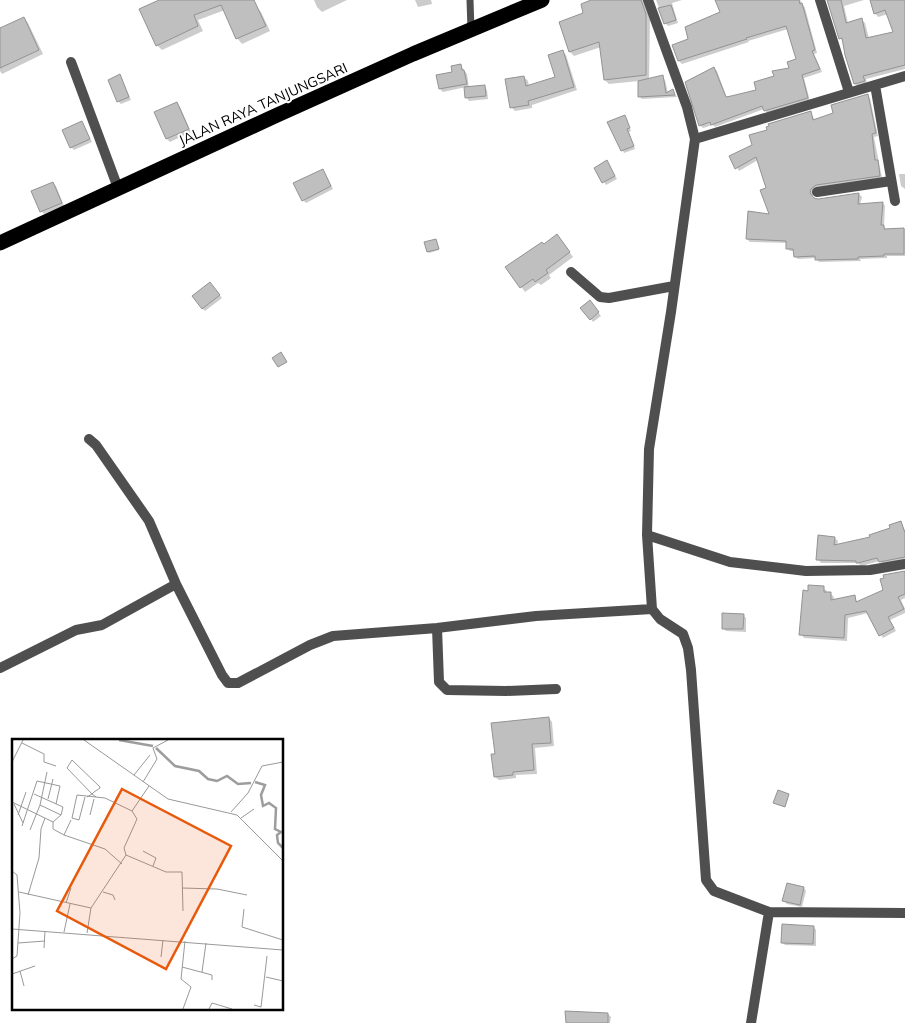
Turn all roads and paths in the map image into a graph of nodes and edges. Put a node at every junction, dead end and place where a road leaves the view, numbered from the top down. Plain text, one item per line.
1 (470, 0) edge
2 (542, 0) edge
3 (648, 0) edge
4 (820, 0) edge
5 (471, 31) junction
6 (71, 62) dead end
7 (905, 76) edge
8 (875, 85) junction
9 (849, 92) junction
10 (694, 139) junction
11 (891, 181) junction
12 (118, 188) junction
13 (817, 192) dead end
14 (895, 201) dead end
15 (0, 243) edge
16 (571, 272) dead end
17 (674, 286) junction
18 (89, 439) dead end
19 (647, 535) junction
20 (905, 564) edge
21 (176, 584) junction
22 (652, 609) junction
23 (437, 628) junction
24 (0, 668) edge
25 (556, 689) dead end
26 (769, 912) junction
27 (905, 913) edge
28 (751, 1023) edge

1 - 5 lane
2 - 5 highway, JALAN RAYA TANJUNGSARI
3 - 10 street
4 - 9 street
5 - 12 highway, JALAN RAYA TANJUNGSARI
6 - 12 street
7 - 8 street
8 - 9 street
8 - 11 street
9 - 10 street
10 - 17 street
11 - 13 street
11 - 14 street
12 - 15 highway, JALAN RAYA TANJUNGSARI
16 - 17 street
17 - 19 street
18 - 21 street
19 - 20 street
19 - 22 street
21 - 23 street
21 - 24 street
22 - 23 street
22 - 26 street
23 - 25 street
26 - 27 street
26 - 28 street

